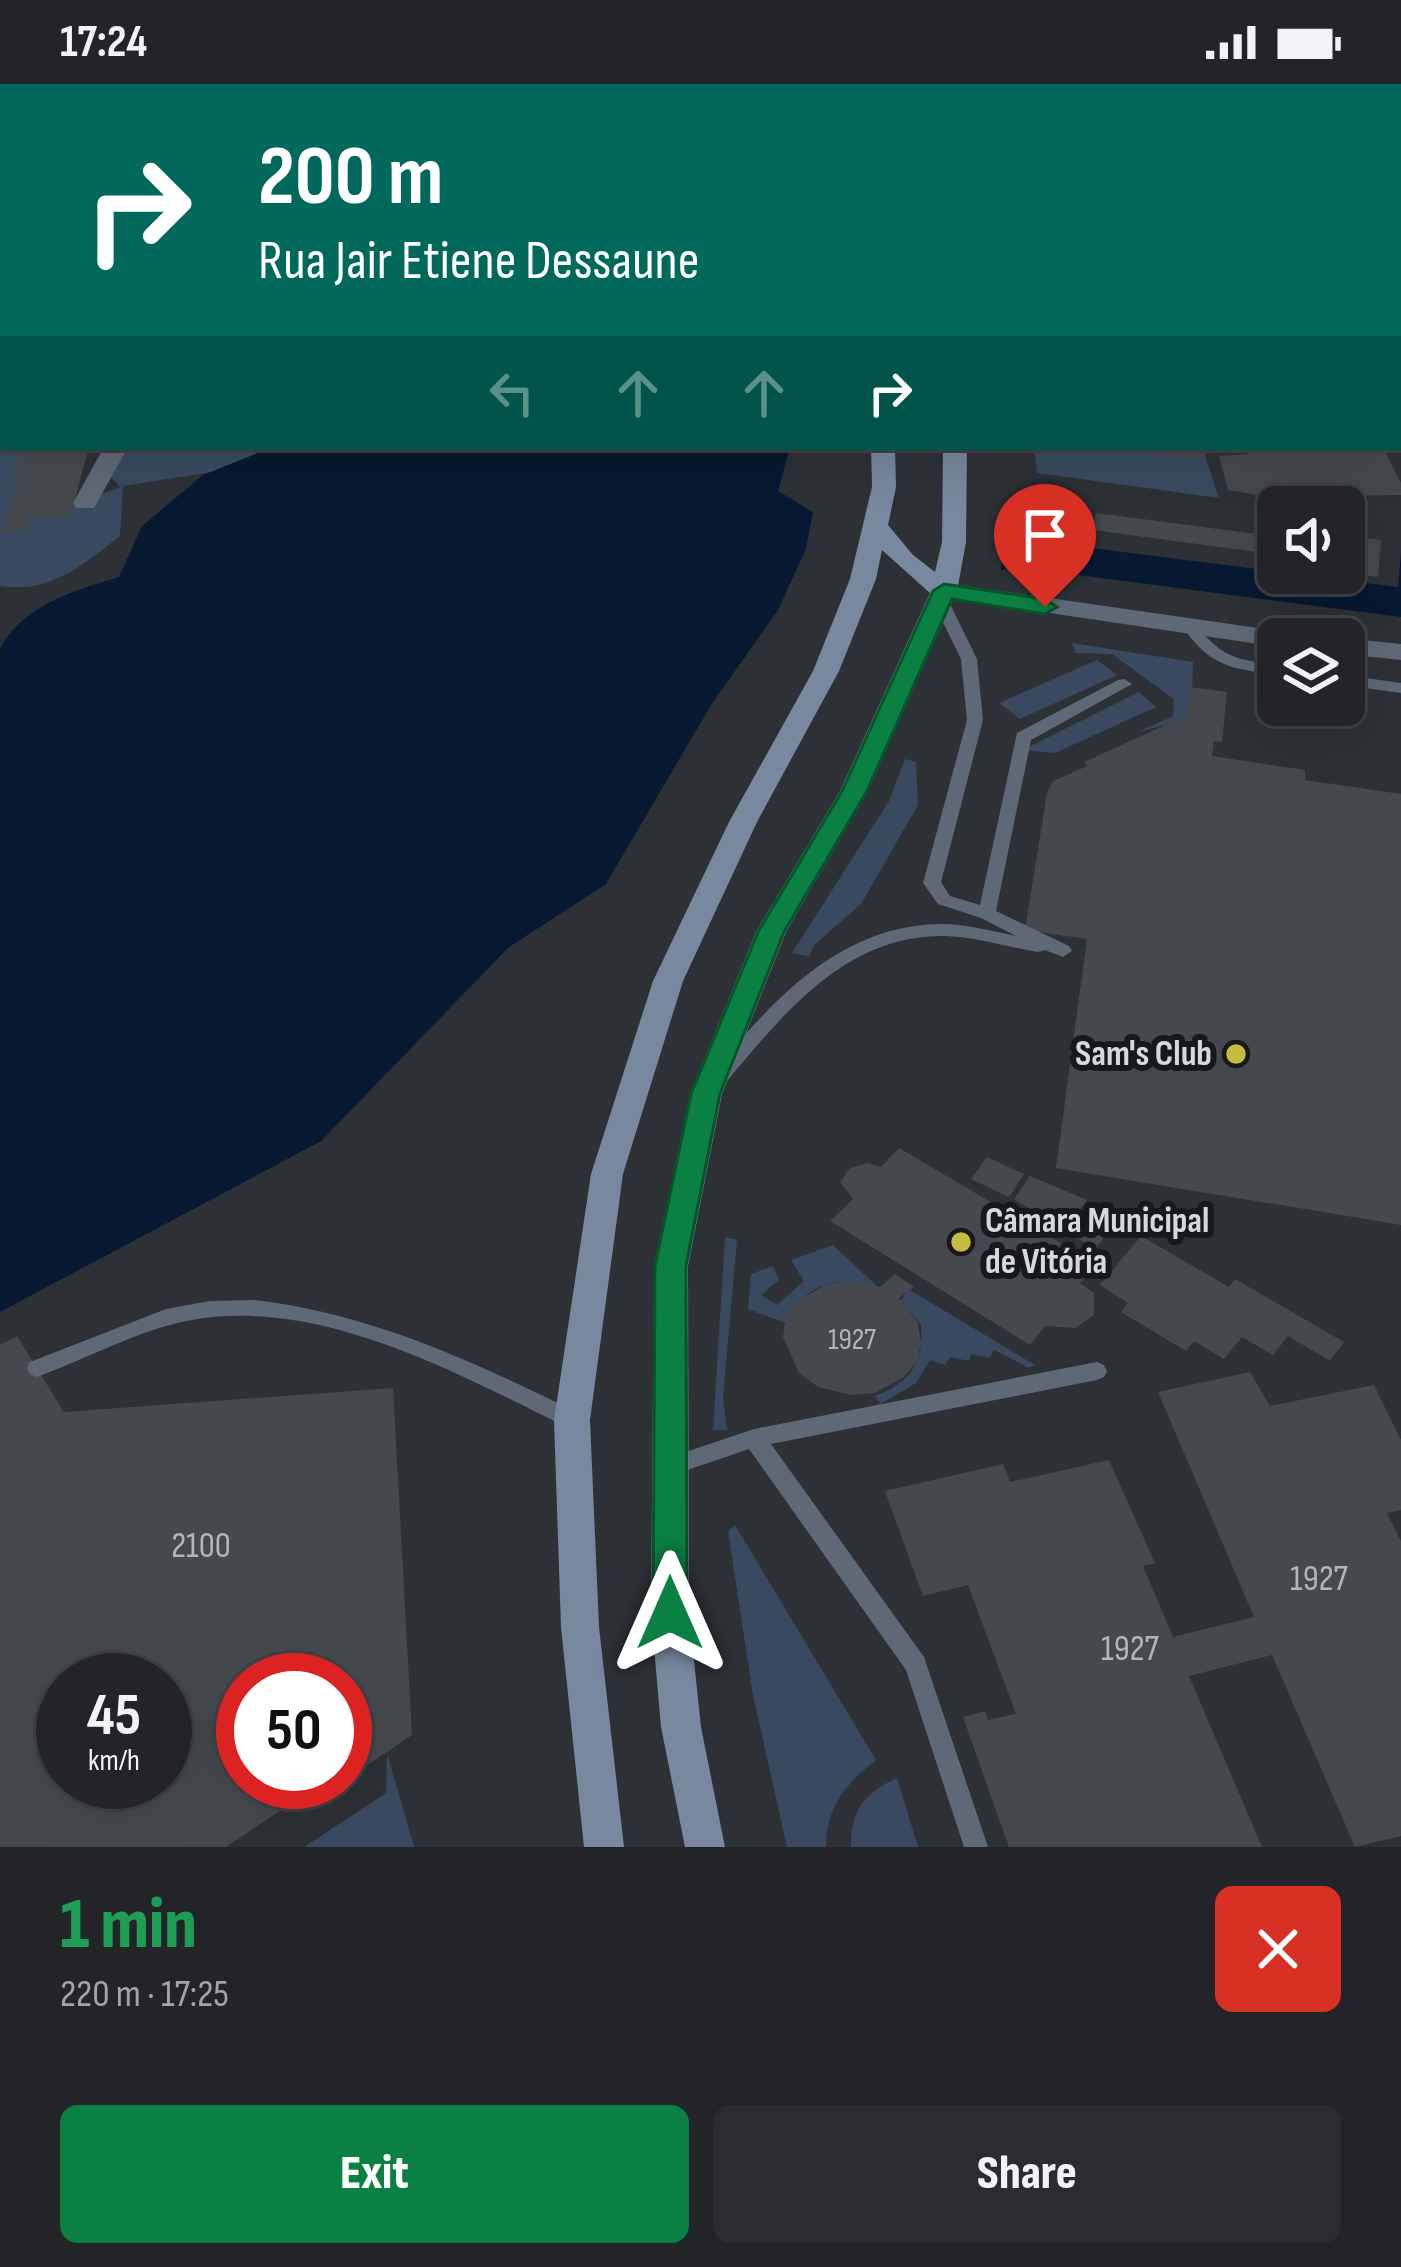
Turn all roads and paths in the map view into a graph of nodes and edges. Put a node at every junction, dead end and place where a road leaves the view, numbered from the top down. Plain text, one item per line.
1 (114, 450) edge
2 (884, 450) edge
3 (955, 450) edge
4 (85, 503) dead end
5 (875, 525) junction
6 (942, 596) junction
7 (1192, 630) junction
8 (1257, 637) edge
9 (1365, 648) edge
10 (1401, 652) edge
11 (1257, 667) edge
12 (1365, 683) edge
13 (1124, 684) dead end
14 (1401, 688) edge
15 (987, 914) junction
16 (706, 1094) junction
17 (37, 1368) dead end
18 (1097, 1371) dead end
19 (572, 1420) junction
20 (754, 1438) junction
21 (670, 1467) junction
22 (604, 1847) edge
23 (705, 1847) edge
24 (976, 1847) edge

1 - 4 street
2 - 5 main road
3 - 6 main road
5 - 6 main road
5 - 19 main road
6 - 7 street
6 - 15 lane
6 - 16 main road
7 - 8 street
7 - 11 lane
9 - 10 street
12 - 14 lane
13 - 15 lane
15 - 16 lane
16 - 21 main road
17 - 19 lane
18 - 20 lane
19 - 22 main road
20 - 21 lane
20 - 24 lane
21 - 23 main road

